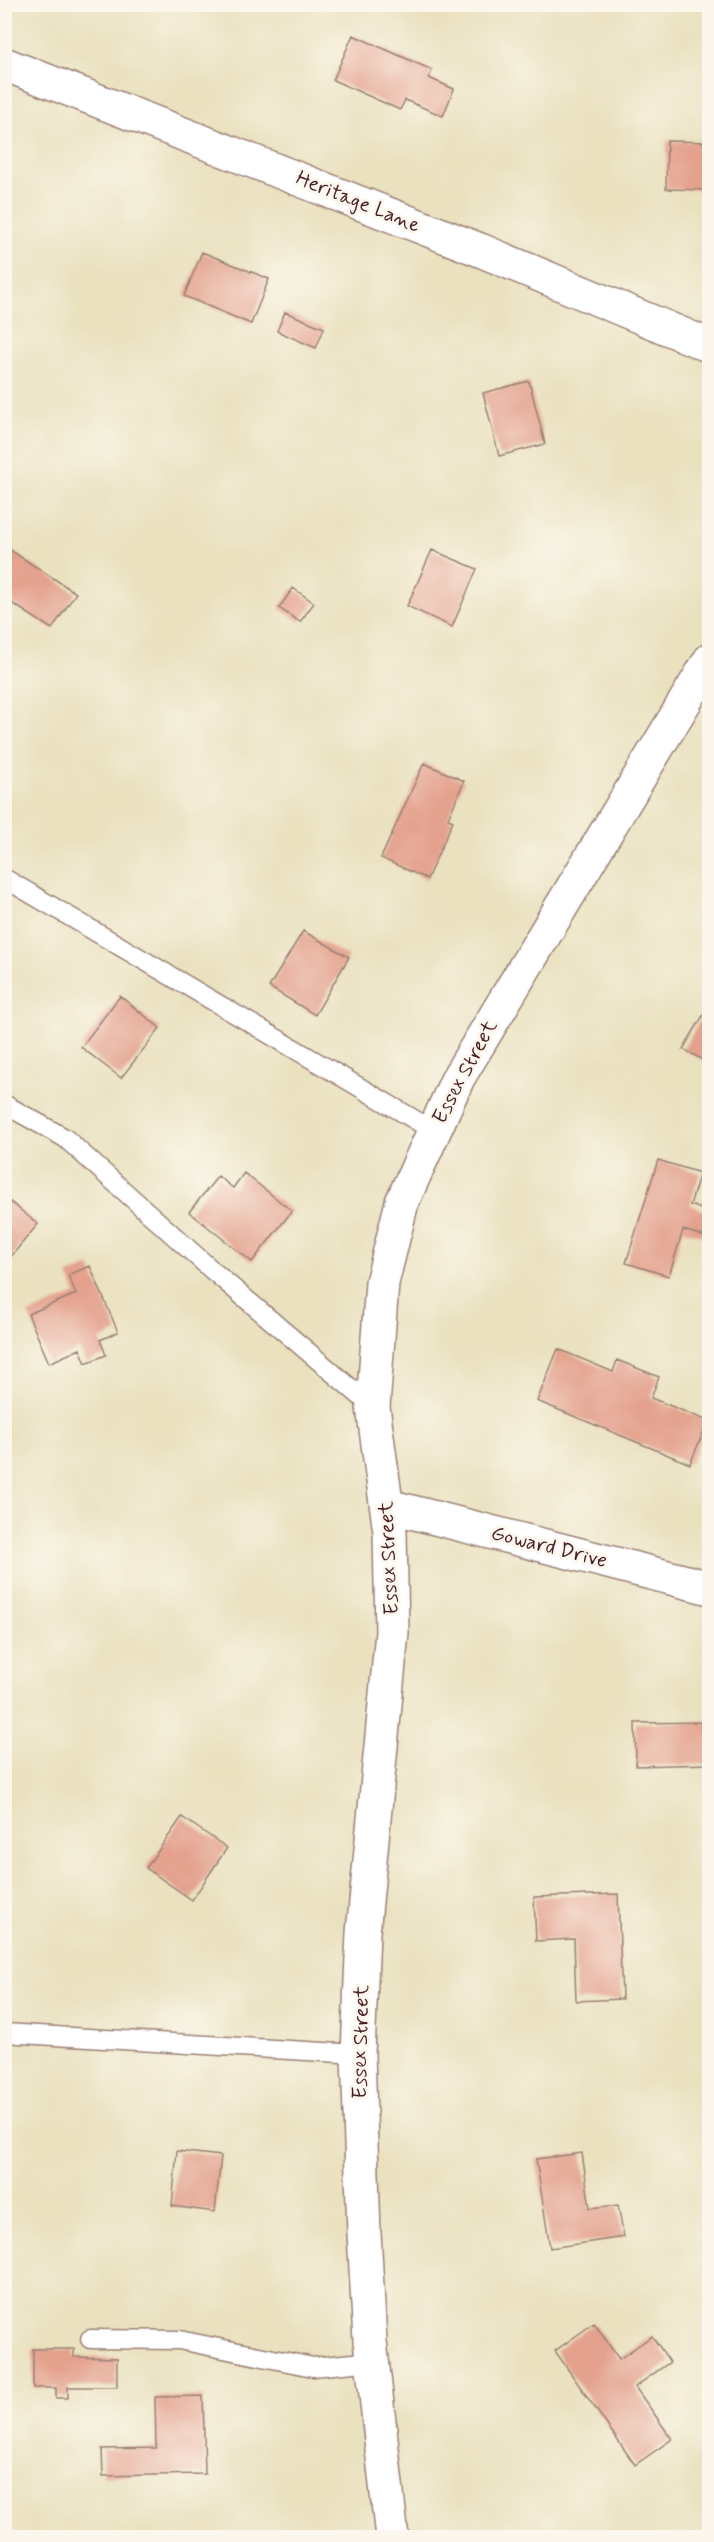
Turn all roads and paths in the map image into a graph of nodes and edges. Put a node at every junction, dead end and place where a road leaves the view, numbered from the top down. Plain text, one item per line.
1 (4, 64) edge
2 (710, 346) edge
3 (710, 660) edge
4 (4, 878) edge
5 (4, 1104) edge
6 (434, 1131) junction
7 (373, 1407) junction
8 (388, 1506) junction
9 (710, 1588) edge
10 (4, 2033) edge
11 (358, 2054) junction
12 (90, 2339) dead end
13 (373, 2361) junction
14 (392, 2538) edge

1 - 2 street, Heritage Lane
3 - 6 street, Essex Street
4 - 6 lane
5 - 7 lane
6 - 7 street, Essex Street
7 - 8 street, Essex Street
8 - 9 street, Goward Drive
8 - 11 street, Essex Street
10 - 11 lane
11 - 13 street, Essex Street
12 - 13 lane
13 - 14 street, Essex Street

